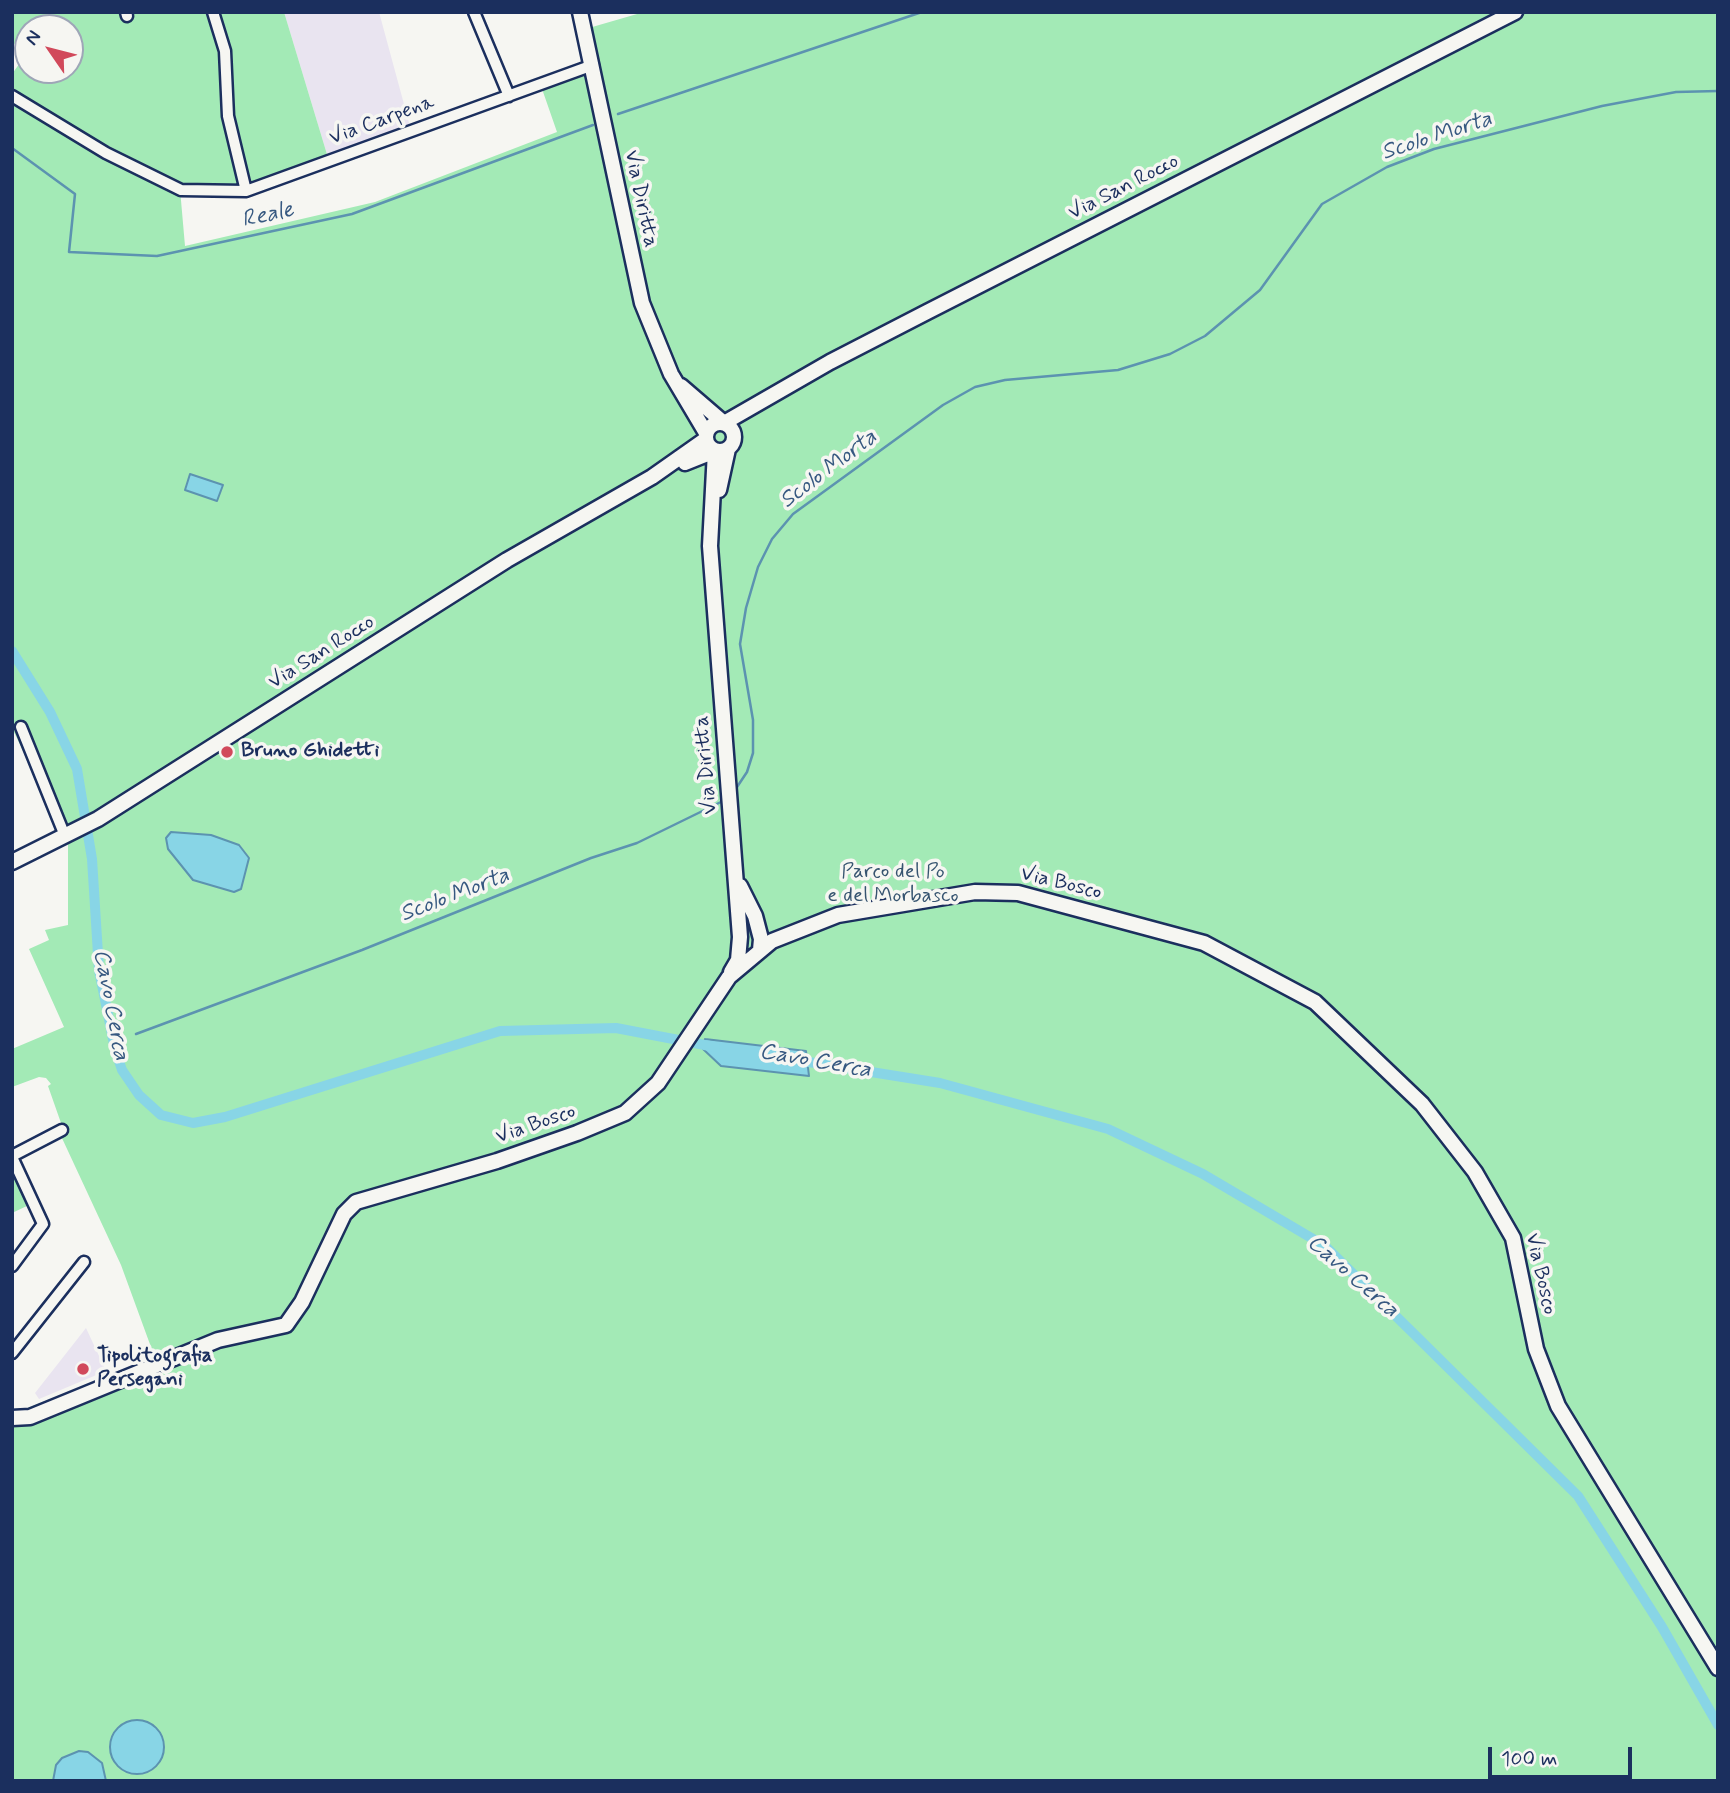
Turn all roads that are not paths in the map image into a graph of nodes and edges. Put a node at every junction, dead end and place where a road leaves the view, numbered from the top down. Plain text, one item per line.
1 (214, 12) edge
2 (474, 12) edge
3 (580, 12) edge
4 (1515, 12) edge
5 (593, 65) junction
6 (509, 96) junction
7 (12, 97) edge
8 (246, 191) junction
9 (681, 386) junction
10 (728, 427) junction
11 (714, 443) junction
12 (680, 465) junction
13 (652, 477) junction
14 (713, 482) junction
15 (710, 526) junction
16 (22, 727) dead end
17 (68, 834) junction
18 (12, 862) edge
19 (736, 876) junction
20 (755, 916) junction
21 (793, 931) junction
22 (740, 937) junction
23 (761, 950) junction
24 (729, 977) junction
25 (62, 1130) dead end
26 (12, 1156) edge
27 (84, 1262) dead end
28 (12, 1266) edge
29 (12, 1353) edge
30 (12, 1418) edge
31 (1718, 1668) edge

1 - 8 street
2 - 6 street
3 - 5 street, Via Diritta
4 - 10 street, Via San Rocco
5 - 6 street, Via Carpena
5 - 9 street, Via Diritta
6 - 8 street, Via Carpena
7 - 8 street, Via Carpena
9 - 10 street, Via Diritta
9 - 11 street, Via Diritta
10 - 11 street, Via San Rocco
10 - 11 street
11 - 12 street, Via San Rocco
11 - 13 street, Via San Rocco
11 - 14 street, Via Diritta
11 - 15 street, Via Diritta
12 - 13 street, Via San Rocco
12 - 14 street
13 - 17 street, Via San Rocco
14 - 15 street, Via Diritta
15 - 19 street, Via Diritta
16 - 17 street
17 - 18 street, Via San Rocco
19 - 20 street, Via Diritta
19 - 22 street, Via Diritta
20 - 21 street
20 - 23 street, Via Diritta
21 - 23 street, Via Bosco
21 - 31 street, Via Bosco
22 - 23 street
22 - 24 street, Via Diritta
23 - 24 street, Via Bosco
24 - 30 street, Via Bosco
25 - 26 street
26 - 28 street
27 - 29 street

